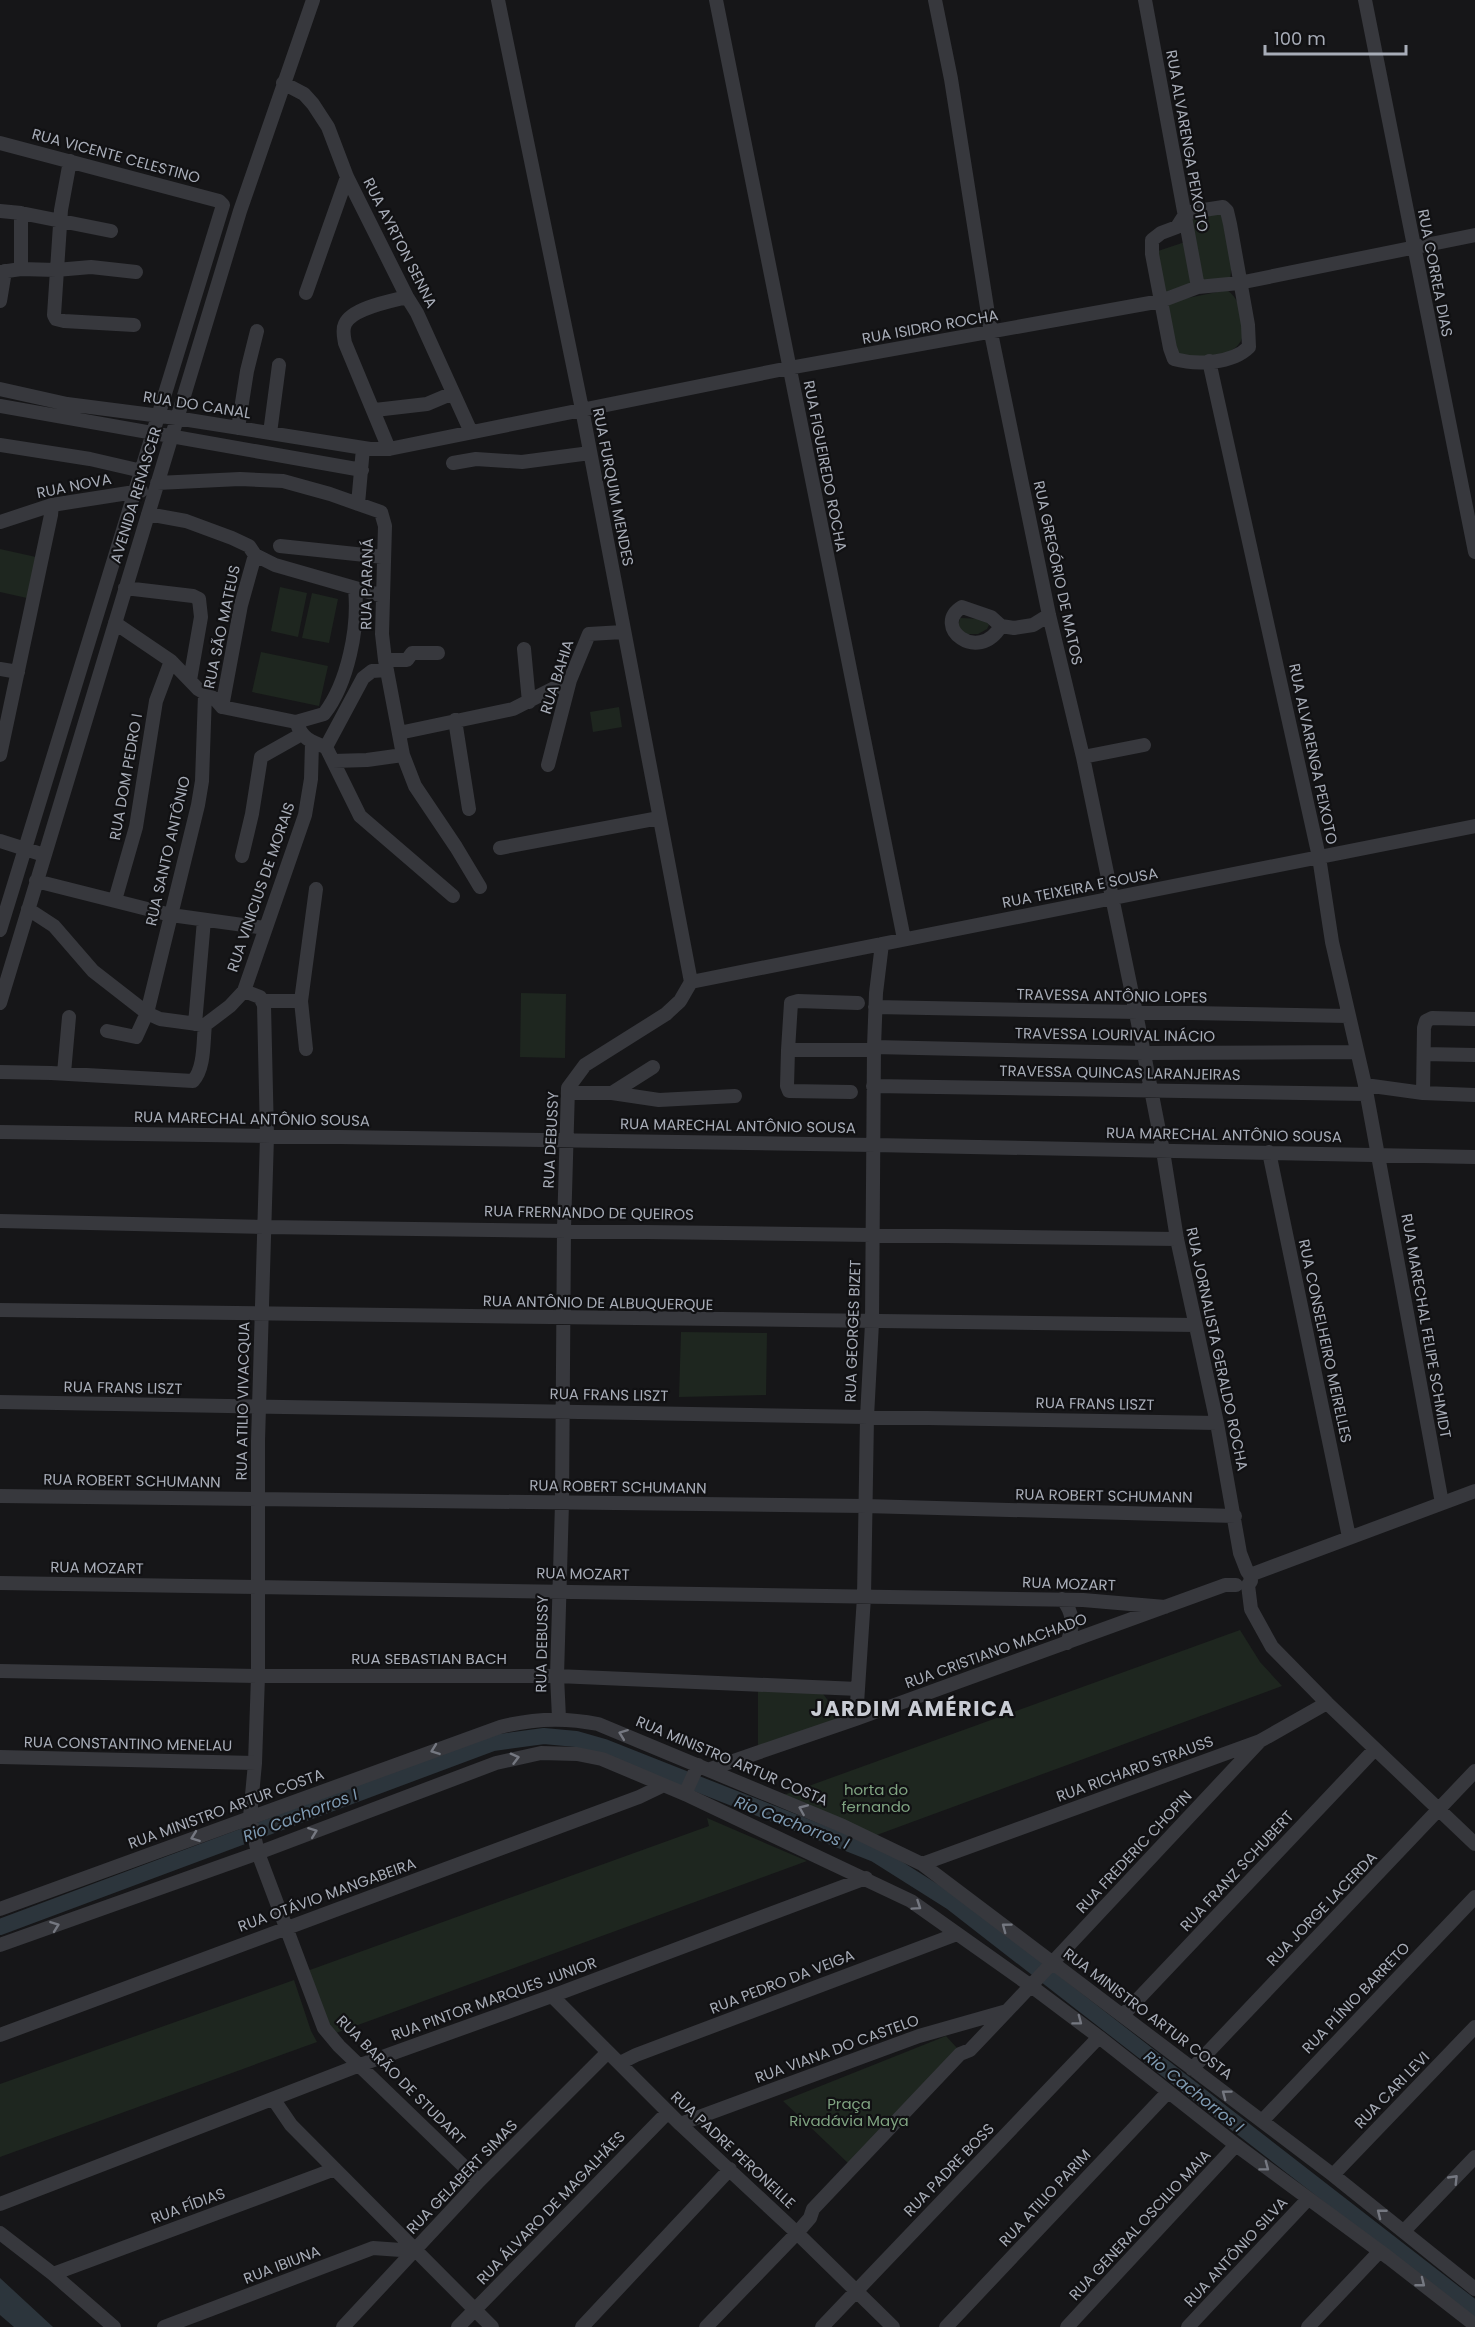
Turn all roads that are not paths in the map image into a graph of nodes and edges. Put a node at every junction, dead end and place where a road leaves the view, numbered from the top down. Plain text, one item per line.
1 (313, 0) edge
2 (498, 0) edge
3 (716, 0) edge
4 (935, 0) edge
5 (1145, 0) edge
6 (1365, 0) edge
7 (283, 83) junction
8 (0, 143) edge
9 (70, 161) junction
10 (347, 177) junction
11 (222, 202) junction
12 (241, 207) junction
13 (0, 211) edge
14 (21, 213) junction
15 (1184, 216) junction
16 (60, 222) junction
17 (111, 231) dead end
18 (1475, 235) edge
19 (1413, 246) junction
20 (21, 269) junction
21 (56, 270) junction
22 (3, 271) edge
23 (136, 272) dead end
24 (1239, 283) junction
25 (1198, 287) junction
26 (306, 293) dead end
27 (407, 297) junction
28 (0, 301) edge
29 (1161, 302) junction
30 (134, 326) dead end
31 (257, 331) dead end
32 (991, 333) junction
33 (1209, 362) junction
34 (279, 365) dead end
35 (789, 368) junction
36 (0, 389) edge
37 (453, 393) junction
38 (0, 406) edge
39 (582, 409) junction
40 (375, 410) junction
41 (158, 415) junction
42 (176, 418) junction
43 (238, 428) junction
44 (153, 432) junction
45 (471, 432) junction
46 (270, 433) junction
47 (171, 436) junction
48 (0, 445) edge
49 (363, 448) junction
50 (389, 449) junction
51 (590, 453) junction
52 (453, 463) dead end
53 (362, 470) junction
54 (142, 471) junction
55 (156, 486) junction
56 (136, 491) junction
57 (52, 505) junction
58 (363, 505) junction
59 (148, 514) junction
60 (0, 522) edge
61 (280, 546) dead end
62 (1475, 552) edge
63 (255, 555) junction
64 (384, 557) junction
65 (125, 588) junction
66 (355, 589) junction
67 (382, 596) junction
68 (1049, 615) junction
69 (115, 622) junction
70 (1001, 627) dead end
71 (623, 632) junction
72 (524, 649) dead end
73 (438, 653) dead end
74 (171, 661) junction
75 (386, 665) junction
76 (346, 668) junction
77 (0, 669) edge
78 (18, 672) junction
79 (367, 673) junction
80 (190, 680) junction
81 (570, 680) junction
82 (205, 694) junction
83 (529, 702) junction
84 (222, 707) junction
85 (455, 720) junction
86 (302, 733) junction
87 (399, 733) junction
88 (1143, 745) dead end
89 (326, 747) junction
90 (0, 755) edge
91 (403, 755) junction
92 (1083, 757) junction
93 (333, 761) junction
94 (548, 765) dead end
95 (469, 809) dead end
96 (659, 818) junction
97 (1475, 826) edge
98 (0, 840) edge
99 (500, 848) dead end
100 (25, 849) junction
101 (44, 855) junction
102 (242, 856) dead end
103 (1319, 858) junction
104 (36, 881) junction
105 (480, 887) dead end
106 (316, 889) dead end
107 (453, 896) dead end
108 (1111, 899) junction
109 (115, 900) junction
110 (28, 909) junction
111 (171, 915) junction
112 (204, 921) junction
113 (265, 928) junction
114 (0, 930) edge
115 (904, 939) junction
116 (882, 944) junction
117 (691, 982) junction
118 (244, 991) junction
119 (263, 1001) junction
120 (301, 1001) junction
121 (0, 1003) edge
122 (858, 1003) dead end
123 (875, 1007) junction
124 (147, 1013) junction
125 (1136, 1013) junction
126 (1348, 1016) junction
127 (69, 1017) dead end
128 (1475, 1019) edge
129 (200, 1024) junction
130 (107, 1031) dead end
131 (306, 1049) dead end
132 (874, 1049) junction
133 (788, 1050) junction
134 (1356, 1052) junction
135 (1144, 1053) junction
136 (1424, 1054) junction
137 (1475, 1055) edge
138 (653, 1067) dead end
139 (0, 1072) edge
140 (64, 1073) junction
141 (873, 1086) junction
142 (1151, 1089) junction
143 (1365, 1089) junction
144 (851, 1092) dead end
145 (568, 1093) junction
146 (612, 1093) junction
147 (1423, 1093) junction
148 (1475, 1095) edge
149 (735, 1096) dead end
150 (0, 1132) edge
151 (267, 1136) junction
152 (566, 1140) junction
153 (874, 1144) junction
154 (1163, 1151) junction
155 (1269, 1152) junction
156 (1378, 1154) junction
157 (1475, 1157) edge
158 (0, 1221) edge
159 (264, 1227) junction
160 (564, 1229) junction
161 (873, 1235) junction
162 (1177, 1239) junction
163 (0, 1310) edge
164 (261, 1314) junction
165 (564, 1319) junction
166 (872, 1323) junction
167 (1195, 1325) junction
168 (0, 1402) edge
169 (260, 1407) junction
170 (563, 1411) junction
171 (867, 1417) junction
172 (1217, 1423) junction
173 (1475, 1491) edge
174 (0, 1496) edge
175 (258, 1500) junction
176 (562, 1503) junction
177 (1442, 1503) junction
178 (865, 1506) junction
179 (1235, 1516) junction
180 (1348, 1537) junction
181 (1240, 1580) junction
182 (0, 1583) edge
183 (258, 1587) junction
184 (559, 1590) junction
185 (864, 1597) junction
186 (1062, 1599) junction
187 (1165, 1607) junction
188 (1067, 1643) junction
189 (0, 1671) edge
190 (258, 1676) junction
191 (557, 1676) junction
192 (858, 1689) junction
193 (1327, 1703) junction
194 (559, 1718) junction
195 (856, 1719) junction
196 (1260, 1741) junction
197 (1375, 1749) junction
198 (0, 1757) edge
199 (255, 1763) junction
200 (701, 1768) junction
201 (1475, 1771) edge
202 (664, 1785) junction
203 (687, 1791) junction
204 (1439, 1810) junction
205 (251, 1820) junction
206 (1475, 1844) edge
207 (257, 1849) junction
208 (949, 1854) junction
209 (922, 1864) junction
210 (866, 1878) junction
211 (945, 1881) junction
212 (1475, 1897) edge
213 (0, 1910) edge
214 (286, 1927) junction
215 (957, 1934) junction
216 (0, 1945) edge
217 (1050, 1965) junction
218 (1034, 1983) junction
219 (552, 1996) junction
220 (1007, 2011) junction
221 (1123, 2015) junction
222 (1475, 2027) edge
223 (0, 2035) edge
224 (1100, 2037) junction
225 (608, 2052) junction
226 (620, 2063) junction
227 (360, 2065) junction
228 (1192, 2069) junction
229 (1168, 2092) junction
230 (274, 2100) junction
231 (668, 2112) junction
232 (1262, 2121) junction
233 (680, 2124) junction
234 (1236, 2145) junction
235 (1475, 2157) edge
236 (335, 2169) junction
237 (730, 2169) junction
238 (1333, 2175) junction
239 (479, 2181) junction
240 (1308, 2199) junction
241 (0, 2204) edge
242 (1404, 2231) junction
243 (0, 2233) edge
244 (796, 2233) junction
245 (415, 2250) junction
246 (1380, 2251) junction
247 (53, 2274) junction
248 (1475, 2289) edge
249 (856, 2292) junction
250 (474, 2310) junction
251 (1475, 2325) edge
252 (114, 2327) edge
253 (164, 2327) edge
254 (343, 2327) edge
255 (458, 2327) edge
256 (492, 2327) edge
257 (582, 2327) edge
258 (706, 2327) edge
259 (822, 2327) edge
260 (893, 2327) edge
261 (946, 2327) edge
262 (1067, 2327) edge
263 (1188, 2327) edge
264 (1308, 2327) edge

1 - 7 street, AVENIDA RENASCER
2 - 39 street, RUA FURQUIM MENDES
3 - 35 street, RUA FIGUEIREDO ROCHA
4 - 32 street, RUA GREGÓRIO DE MATOS
5 - 15 street, RUA ALVARENGA PEIXOTO
6 - 19 street, RUA CORREA DIAS
7 - 10 street, RUA AYRTON SENNA
7 - 12 street, AVENIDA RENASCER
8 - 9 street, RUA VICENTE CELESTINO
9 - 11 street, RUA VICENTE CELESTINO
9 - 16 street
10 - 26 street
10 - 27 street, RUA AYRTON SENNA
11 - 12 street, RUA VICENTE CELESTINO
11 - 41 street, AVENIDA RENASCER
12 - 42 street, AVENIDA RENASCER
13 - 14 street
14 - 16 street
14 - 20 street
15 - 24 street
15 - 25 street, RUA ALVARENGA PEIXOTO
15 - 29 street
16 - 17 street
16 - 21 street
18 - 19 street, RUA ISIDRO ROCHA
19 - 24 street, RUA ISIDRO ROCHA
19 - 62 street, RUA CORREA DIAS
20 - 21 street
20 - 22 street
21 - 23 street
21 - 30 street
22 - 28 street
24 - 25 street, RUA ISIDRO ROCHA
24 - 33 street
25 - 29 street, RUA ISIDRO ROCHA
27 - 37 street, RUA AYRTON SENNA
27 - 40 street
29 - 32 street, RUA ISIDRO ROCHA
29 - 33 street
31 - 43 street
32 - 35 street, RUA ISIDRO ROCHA
32 - 68 street, RUA GREGÓRIO DE MATOS
33 - 103 street, RUA ALVARENGA PEIXOTO
34 - 46 street
35 - 39 street, RUA ISIDRO ROCHA
35 - 115 street, RUA FIGUEIREDO ROCHA
36 - 41 street, RUA DO CANAL
37 - 40 street
37 - 45 street, RUA AYRTON SENNA
38 - 44 street
39 - 45 street, RUA ISIDRO ROCHA
39 - 51 street, RUA FURQUIM MENDES
40 - 50 street
41 - 42 street, RUA DO CANAL
41 - 44 street, AVENIDA RENASCER
42 - 43 street, RUA DO CANAL
42 - 47 street, AVENIDA RENASCER
43 - 46 street, RUA DO CANAL
44 - 47 street
44 - 54 street, AVENIDA RENASCER
45 - 50 street, RUA ISIDRO ROCHA
46 - 49 street, RUA DO CANAL
47 - 53 street
47 - 55 street, AVENIDA RENASCER
48 - 54 street
49 - 50 street, RUA DO CANAL
49 - 53 street
51 - 52 street
51 - 71 street, RUA FURQUIM MENDES
53 - 58 street
54 - 56 street, AVENIDA RENASCER
55 - 56 street, RUA NOVA
55 - 58 street, RUA NOVA
55 - 59 street, AVENIDA RENASCER
56 - 57 street, RUA NOVA
56 - 100 street, AVENIDA RENASCER
57 - 60 street, RUA NOVA
57 - 78 street
58 - 64 street, RUA PARANÁ
59 - 63 street
59 - 65 street, AVENIDA RENASCER
61 - 64 street
63 - 66 street
63 - 84 street, RUA SÃO MATEUS
64 - 67 street, RUA PARANÁ
65 - 69 street, AVENIDA RENASCER
65 - 80 street
66 - 67 street
66 - 76 street
67 - 75 street, RUA PARANÁ
68 - 70 street
68 - 92 street, RUA GREGÓRIO DE MATOS
69 - 74 street
69 - 101 street, AVENIDA RENASCER
71 - 81 street, RUA BAHIA
71 - 96 street, RUA FURQUIM MENDES
72 - 83 street
73 - 75 street
74 - 80 street
74 - 109 street, RUA DOM PEDRO I
75 - 79 street
75 - 87 street, RUA PARANÁ
76 - 79 street
76 - 86 street
77 - 78 street
78 - 90 street
79 - 89 street
80 - 82 street
81 - 83 street
81 - 94 street, RUA BAHIA
82 - 84 street
82 - 111 street, RUA SANTO ANTÔNIO
83 - 85 street
84 - 86 street
85 - 87 street
85 - 95 street
86 - 89 street
86 - 102 street
86 - 113 street, RUA VINICIUS DE MORAIS
87 - 91 street, RUA PARANÁ
88 - 92 street
89 - 93 street
91 - 93 street
91 - 105 street, RUA PARANÁ
92 - 108 street, RUA GREGÓRIO DE MATOS
93 - 107 street
96 - 99 street
96 - 117 street, RUA FURQUIM MENDES
97 - 103 street, RUA TEIXEIRA E SOUSA
98 - 100 street
100 - 101 street
100 - 114 street, AVENIDA RENASCER
101 - 104 street, AVENIDA RENASCER
103 - 108 street, RUA TEIXEIRA E SOUSA
103 - 126 street, RUA ALVARENGA PEIXOTO
104 - 109 street
104 - 110 street, AVENIDA RENASCER
106 - 120 street
108 - 115 street, RUA TEIXEIRA E SOUSA
108 - 125 street, RUA GREGÓRIO DE MATOS
109 - 111 street
110 - 121 street, AVENIDA RENASCER
110 - 124 street
111 - 112 street
111 - 124 street, RUA SANTO ANTÔNIO
112 - 113 street
112 - 129 street
113 - 118 street, RUA VINICIUS DE MORAIS
115 - 116 street, RUA TEIXEIRA E SOUSA
116 - 117 street, RUA TEIXEIRA E SOUSA
116 - 123 street, RUA GEORGES BIZET
117 - 145 street, RUA DEBUSSY
118 - 119 street
118 - 129 street, RUA VINICIUS DE MORAIS
119 - 120 street
119 - 151 street, RUA ATILIO VIVACQUA
120 - 131 street
122 - 133 street
123 - 125 street, TRAVESSA ANTÔNIO LOPES
123 - 132 street, RUA GEORGES BIZET
124 - 129 street
124 - 130 street
125 - 126 street, TRAVESSA ANTÔNIO LOPES
125 - 135 street, RUA GREGÓRIO DE MATOS
126 - 134 street, RUA ALVARENGA PEIXOTO
127 - 140 street
128 - 136 street
129 - 140 street
132 - 133 street, TRAVESSA LOURIVAL INÁCIO
132 - 135 street, TRAVESSA LOURIVAL INÁCIO
132 - 141 street, RUA GEORGES BIZET
133 - 144 street
134 - 135 street, TRAVESSA LOURIVAL INÁCIO
134 - 143 street, RUA ALVARENGA PEIXOTO
135 - 142 street, RUA GREGÓRIO DE MATOS
136 - 137 street
136 - 147 street
138 - 146 street
139 - 140 street
141 - 142 street, TRAVESSA QUINCAS LARANJEIRAS
141 - 153 street, RUA GEORGES BIZET
142 - 143 street, TRAVESSA QUINCAS LARANJEIRAS
142 - 154 street, RUA GREGÓRIO DE MATOS
143 - 147 street, TRAVESSA QUINCAS LARANJEIRAS
143 - 156 street, RUA ALVARENGA PEIXOTO
145 - 146 street
145 - 152 street, RUA DEBUSSY
146 - 149 street
147 - 148 street, TRAVESSA QUINCAS LARANJEIRAS
150 - 151 street, RUA MARECHAL ANTÔNIO SOUSA
151 - 152 street, RUA MARECHAL ANTÔNIO SOUSA
151 - 159 street, RUA ATILIO VIVACQUA
152 - 153 street, RUA MARECHAL ANTÔNIO SOUSA
152 - 160 street, RUA DEBUSSY
153 - 154 street, RUA MARECHAL ANTÔNIO SOUSA
153 - 161 street, RUA GEORGES BIZET
154 - 155 street, RUA MARECHAL ANTÔNIO SOUSA
154 - 162 street, RUA JORNALISTA GERALDO ROCHA
155 - 156 street, RUA MARECHAL ANTÔNIO SOUSA
155 - 180 street, RUA CONSELHEIRO MEIRELLES
156 - 157 street, RUA MARECHAL ANTÔNIO SOUSA
156 - 177 street, RUA MARECHAL FELIPE SCHMIDT
158 - 159 street, RUA FRERNANDO DE QUEIROS
159 - 160 street, RUA FRERNANDO DE QUEIROS
159 - 164 street, RUA ATILIO VIVACQUA
160 - 161 street, RUA FRERNANDO DE QUEIROS
160 - 165 street, RUA DEBUSSY
161 - 162 street, RUA FRERNANDO DE QUEIROS
161 - 166 street, RUA GEORGES BIZET
162 - 167 street, RUA JORNALISTA GERALDO ROCHA
163 - 164 street, RUA ANTÔNIO DE ALBUQUERQUE
164 - 165 street, RUA ANTÔNIO DE ALBUQUERQUE
164 - 169 street, RUA ATILIO VIVACQUA
165 - 166 street, RUA ANTÔNIO DE ALBUQUERQUE
165 - 170 street, RUA DEBUSSY
166 - 167 street, RUA ANTÔNIO DE ALBUQUERQUE
166 - 171 street, RUA GEORGES BIZET
167 - 172 street, RUA JORNALISTA GERALDO ROCHA
168 - 169 street, RUA FRANS LISZT
169 - 170 street, RUA FRANS LISZT
169 - 175 street, RUA ATILIO VIVACQUA
170 - 171 street, RUA FRANS LISZT
170 - 176 street, RUA DEBUSSY
171 - 172 street, RUA FRANS LISZT
171 - 178 street, RUA GEORGES BIZET
172 - 179 street, RUA JORNALISTA GERALDO ROCHA
173 - 177 street, RUA CRISTIANO MACHADO
174 - 175 street, RUA ROBERT SCHUMANN
175 - 176 street, RUA ROBERT SCHUMANN
175 - 183 street, RUA ATILIO VIVACQUA
176 - 178 street, RUA ROBERT SCHUMANN
176 - 184 street, RUA DEBUSSY
177 - 180 street, RUA CRISTIANO MACHADO
178 - 179 street, RUA ROBERT SCHUMANN
178 - 185 street, RUA GEORGES BIZET
179 - 181 street, RUA JORNALISTA GERALDO ROCHA
180 - 181 street, RUA CRISTIANO MACHADO
181 - 187 street, RUA CRISTIANO MACHADO
181 - 193 street, RUA JORNALISTA GERALDO ROCHA
182 - 183 street, RUA MOZART
183 - 184 street, RUA MOZART
183 - 190 street, RUA ATILIO VIVACQUA
184 - 185 street, RUA MOZART
184 - 191 street, RUA DEBUSSY
185 - 186 street, RUA MOZART
185 - 192 street, RUA GEORGES BIZET
186 - 187 street, RUA MOZART
186 - 188 street
187 - 188 street, RUA CRISTIANO MACHADO
188 - 195 street, RUA CRISTIANO MACHADO
189 - 190 street, RUA SEBASTIAN BACH
190 - 191 street, RUA SEBASTIAN BACH
190 - 199 street, RUA ATILIO VIVACQUA
191 - 192 street, RUA SEBASTIAN BACH
191 - 194 street, RUA DEBUSSY
192 - 195 street, RUA GEORGES BIZET
193 - 196 street, RUA RICHARD STRAUSS
193 - 197 street, RUA JORNALISTA GERALDO ROCHA
200 -> 194 street, RUA MINISTRO ARTUR COSTA
194 -> 205 street, RUA MINISTRO ARTUR COSTA
195 - 200 street, RUA CRISTIANO MACHADO
196 - 208 street, RUA RICHARD STRAUSS
196 - 217 street, RUA FREDERIC CHOPIN
197 - 204 street, RUA JORNALISTA GERALDO ROCHA
197 - 221 street, RUA FRANZ SCHUBERT
198 - 199 street, RUA CONSTANTINO MENELAU
199 - 205 street, RUA ATILIO VIVACQUA
200 - 203 street
209 -> 200 street, RUA MINISTRO ARTUR COSTA
201 - 204 street, RUA JORGE LACERDA
202 - 203 street
207 -> 202 street
202 - 214 street, RUA OTÁVIO MANGABEIRA
203 - 210 street
204 - 206 street, RUA JORNALISTA GERALDO ROCHA
204 - 228 street, RUA JORGE LACERDA
205 - 207 street, RUA BARÃO DE STUDART
205 -> 213 street, RUA MINISTRO ARTUR COSTA
207 - 214 street, RUA BARÃO DE STUDART
216 -> 207 street
208 - 209 street, RUA RICHARD STRAUSS
208 - 211 street
209 - 211 street, RUA MINISTRO ARTUR COSTA
210 -> 215 street
210 - 219 street, RUA PINTOR MARQUES JUNIOR
217 -> 211 street, RUA MINISTRO ARTUR COSTA
212 - 232 street, RUA PLÍNIO BARRETO
214 - 223 street, RUA OTÁVIO MANGABEIRA
214 - 227 street, RUA BARÃO DE STUDART
215 - 218 street
215 - 226 street, RUA PEDRO DA VEIGA
217 - 218 street, RUA FREDERIC CHOPIN
217 - 221 street, RUA MINISTRO ARTUR COSTA
218 - 220 street, RUA FREDERIC CHOPIN
218 -> 224 street
219 - 225 street, RUA PADRE PERONEILLE
219 - 227 street, RUA PINTOR MARQUES JUNIOR
220 - 233 street, RUA VIANA DO CASTELO
220 - 244 street, RUA FREDERIC CHOPIN
221 - 228 street, RUA MINISTRO ARTUR COSTA
222 - 238 street, RUA CARI LEVI
224 - 229 street
224 - 249 street, RUA PADRE BOSS
225 - 226 street, RUA PADRE PERONEILLE
225 - 239 street, RUA GELABERT SIMAS
226 - 231 street, RUA PADRE PERONEILLE
227 - 230 street, RUA PINTOR MARQUES JUNIOR
227 - 239 street, RUA BARÃO DE STUDART
232 -> 228 street, RUA MINISTRO ARTUR COSTA
229 - 234 street
229 - 261 street, RUA ATILIO PARIM
230 - 236 street
230 - 241 street, RUA PINTOR MARQUES JUNIOR
231 - 233 street, RUA PADRE PERONEILLE
231 - 250 street, RUA ÁLVARO DE MAGALHÃES
232 - 238 street, RUA MINISTRO ARTUR COSTA
233 - 237 street, RUA PADRE PERONEILLE
234 -> 240 street
234 - 262 street, RUA GENERAL OSCILIO MAIA
242 -> 235 street
236 - 245 street
236 - 247 street, RUA FÍDIAS
237 - 244 street, RUA PADRE PERONEILLE
237 - 257 street
242 -> 238 street, RUA MINISTRO ARTUR COSTA
239 - 245 street, RUA GELABERT SIMAS
240 - 246 street
240 - 263 street, RUA ANTÔNIO SILVA
242 - 248 street, RUA MINISTRO ARTUR COSTA
243 - 247 street
244 - 249 street, RUA PADRE PERONEILLE
244 - 258 street, RUA FREDERIC CHOPIN
245 - 250 street
245 - 253 street, RUA IBIUNA
245 - 254 street, RUA GELABERT SIMAS
246 -> 251 street
246 - 264 street
247 - 252 street
249 - 259 street, RUA PADRE BOSS
249 - 260 street, RUA PADRE PERONEILLE
250 - 255 street, RUA ÁLVARO DE MAGALHÃES
250 - 256 street

